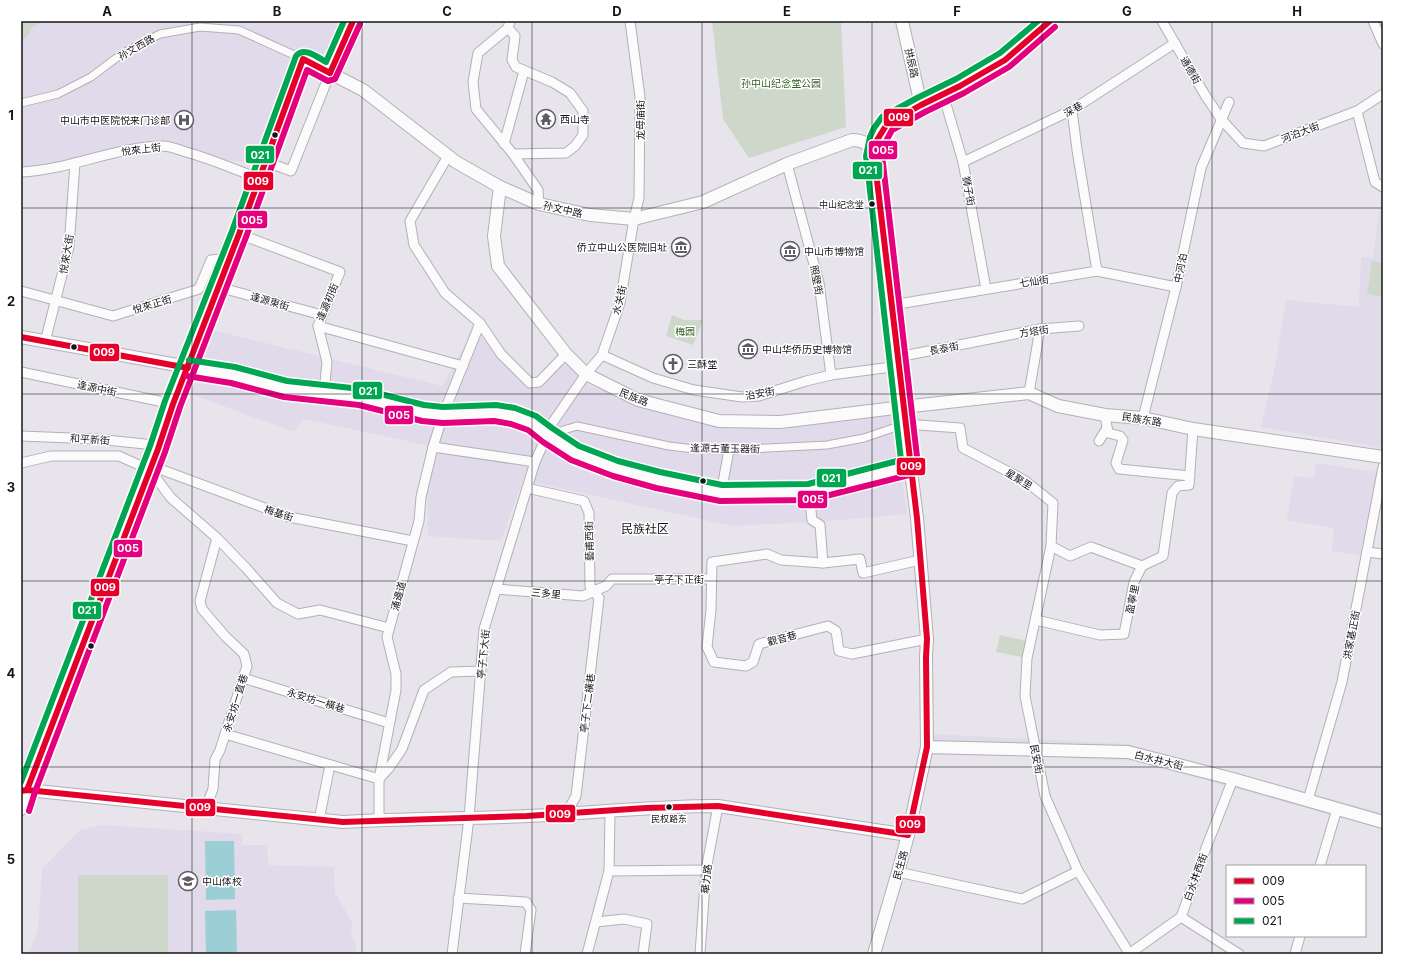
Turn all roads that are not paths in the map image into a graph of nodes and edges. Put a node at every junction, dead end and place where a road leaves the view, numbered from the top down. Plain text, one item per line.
1 (353, 21) edge
2 (630, 21) edge
3 (902, 21) edge
4 (1050, 21) edge
5 (1162, 21) edge
6 (1373, 21) edge
7 (509, 24) edge
8 (1175, 43) junction
9 (1383, 44) edge
10 (303, 59) junction
11 (524, 71) junction
12 (330, 73) junction
13 (943, 94) junction
14 (1383, 94) edge
15 (1229, 102) dead end
16 (21, 103) edge
17 (921, 105) junction
18 (1072, 110) junction
19 (1357, 111) junction
20 (1221, 119) junction
21 (504, 144) junction
22 (513, 154) junction
23 (874, 154) junction
24 (448, 156) junction
25 (264, 161) junction
26 (964, 162) junction
27 (75, 163) junction
28 (787, 164) junction
29 (21, 172) edge
30 (258, 178) junction
31 (500, 186) junction
32 (1383, 187) edge
33 (539, 204) junction
34 (634, 219) junction
35 (239, 234) junction
36 (229, 258) junction
37 (1097, 271) junction
38 (218, 286) junction
39 (1176, 287) junction
40 (986, 289) junction
41 (21, 291) edge
42 (56, 300) junction
43 (892, 305) junction
44 (322, 315) junction
45 (480, 323) junction
46 (318, 326) junction
47 (1079, 326) dead end
48 (1040, 329) junction
49 (21, 337) edge
50 (990, 339) joint
51 (45, 342) junction
52 (566, 354) junction
53 (602, 355) junction
54 (898, 361) junction
55 (463, 366) junction
56 (188, 368) junction
57 (21, 372) edge
58 (586, 374) junction
59 (831, 375) junction
60 (324, 393) junction
61 (1028, 393) junction
62 (173, 404) junction
63 (903, 407) junction
64 (443, 415) junction
65 (1105, 415) junction
66 (1143, 418) junction
67 (905, 424) junction
68 (1107, 428) junction
69 (1192, 429) junction
70 (547, 435) junction
71 (21, 436) edge
72 (96, 439) junction
73 (1099, 441) dead end
74 (432, 447) junction
75 (158, 449) junction
76 (729, 450) junction
77 (96, 456) junction
78 (1383, 458) edge
79 (535, 462) junction
80 (21, 463) edge
81 (910, 466) junction
82 (150, 467) junction
83 (1383, 467) edge
84 (1190, 476) junction
85 (527, 488) junction
86 (810, 492) junction
87 (721, 493) junction
88 (1380, 499) edge
89 (217, 538) junction
90 (413, 541) junction
91 (1051, 546) junction
92 (1367, 552) junction
93 (1383, 554) edge
94 (920, 560) junction
95 (823, 563) junction
96 (1142, 566) junction
97 (711, 579) junction
98 (496, 589) junction
99 (594, 591) junction
100 (1036, 620) junction
101 (389, 628) junction
102 (927, 639) junction
103 (481, 671) junction
104 (243, 678) junction
105 (389, 723) junction
106 (225, 734) junction
107 (927, 747) junction
108 (1035, 750) junction
109 (330, 764) junction
110 (378, 779) junction
111 (1233, 779) junction
112 (24, 792) edge
113 (1308, 800) junction
114 (718, 806) junction
115 (199, 808) junction
116 (21, 809) edge
117 (1337, 809) junction
118 (610, 812) junction
119 (566, 814) junction
120 (469, 818) junction
121 (319, 820) junction
122 (379, 820) junction
123 (1383, 822) edge
124 (908, 835) junction
125 (1320, 865) edge
126 (706, 870) junction
127 (608, 871) junction
128 (1078, 871) junction
129 (898, 872) junction
130 (458, 898) junction
131 (1181, 917) junction
132 (596, 922) junction
133 (1300, 937) edge
134 (1129, 953) edge
135 (452, 954) edge
136 (525, 954) edge
137 (586, 954) edge
138 (643, 954) edge
139 (700, 954) edge
140 (874, 954) edge
141 (1239, 954) edge
142 (1295, 954) edge

1 - 12 street
2 - 34 street, 龙母庙街
3 - 17 street, 拱辰路
4 - 13 street
5 - 8 street, 通德街
6 - 9 street
7 - 11 street
7 - 21 street
8 - 18 street, 深巷
8 - 20 street, 通德街
10 - 12 street, 孙文中路
10 - 16 street, 孙文西路
10 - 25 street
11 - 21 street
11 - 22 street
12 - 24 street, 孙文中路
12 - 25 street
13 - 17 street
13 - 26 street, 狮子街
14 - 19 street, 河泊大街
15 - 20 street, 中河泊
17 - 23 street
18 - 26 street, 深巷
18 - 37 street
19 - 20 street, 河泊大街
19 - 32 street
20 - 39 street, 中河泊
21 - 22 street
22 - 33 street
23 - 28 street, 孙文中路
23 - 43 street, 民生路
24 - 31 street, 孙文中路
24 - 45 street
25 - 30 street
26 - 40 street, 狮子街
27 - 29 street, 悅來上街
27 - 30 street, 悅來上街
27 - 42 street, 悅來大街
28 - 34 street, 孙文中路
28 - 59 street, 照壁街
30 - 35 street
31 - 33 street, 孙文中路
31 - 52 street, 民族路
33 - 34 street, 孙文中路
34 - 53 street, 水关街
35 - 36 street
35 - 44 street, 逢源初街
36 - 38 street
36 - 42 street, 悅來正街
37 - 39 street, 七仙街
37 - 40 street, 七仙街
38 - 44 street, 逢源東街
38 - 56 street
39 - 66 street, 中河泊
40 - 43 street, 七仙街
41 - 42 street
42 - 51 street, 悅來大街
43 - 54 street, 民生路
44 - 46 street, 逢源初街
45 - 52 street
45 - 55 street, 涌邊道
46 - 55 street
46 - 60 street, 逢源初街
47 - 48 street, 方塔街
48 - 50 street, 方塔街
48 - 61 street
49 - 51 street
50 - 54 street, 長泰街
51 - 56 street
52 - 58 street, 民族路
53 - 58 street, 水关街
53 - 59 street, 治安街
54 - 59 street, 治安街
54 - 63 street, 民生路
55 - 64 street, 涌邊道
56 - 60 street
56 - 62 street
57 - 62 street, 逢源中街
58 - 63 street, 民族路
58 - 70 street, 亭子下大街
60 - 64 street
61 - 63 street, 民族东路
61 - 65 street, 民族东路
62 - 75 street
63 - 67 street, 民生路
64 - 70 street
64 - 74 street, 涌邊道
65 - 66 street, 民族东路
65 - 68 street
66 - 69 street, 民族东路
67 - 76 street, 逢源古董玉器街
67 - 81 street, 民生路
67 - 91 street, 星聚里
68 - 73 street
68 - 84 street
69 - 78 street, 民族东路
69 - 84 street
70 - 76 street, 逢源古董玉器街
70 - 79 street, 亭子下大街
70 - 87 street
71 - 72 street, 和平新街
72 - 75 street, 和平新街
72 - 77 street
74 - 79 street
74 - 90 street, 涌邊道
75 - 82 street
76 - 87 street
77 - 80 street, 梅基街
77 - 82 street, 梅基街
79 - 85 street, 亭子下大街
81 - 86 street
81 - 94 street, 民生路
82 - 89 street
82 - 90 street, 梅基街
82 - 112 street
83 - 88 street, 洪家基正街
84 - 96 street
85 - 98 street, 亭子下大街
85 - 99 street, 藝甫西街
86 - 87 street
86 - 95 street
88 - 92 street, 洪家基正街
89 - 101 street
89 - 104 street, 永安坊一直巷
90 - 101 street, 涌邊道
91 - 96 street
91 - 100 street, 民安街
92 - 93 street
92 - 113 street, 洪家基正街
94 - 95 street, 亭子下正街
94 - 102 street, 民生路
95 - 97 street, 亭子下正街
96 - 100 street, 盈寧里
97 - 99 street, 亭子下正街
97 - 102 street, 觀音巷
98 - 99 street, 三多里
98 - 103 street, 亭子下大街
99 - 119 street, 亭子下二橫巷
100 - 108 street, 民安街
101 - 105 street, 涌邊道
102 - 107 street, 民生路
103 - 110 street
103 - 120 street, 亭子下大街
104 - 105 street, 永安坊一橫巷
104 - 106 street, 永安坊一直巷
105 - 110 street, 涌邊道
106 - 109 street
106 - 115 street, 永安坊一直巷
107 - 108 street, 白水井大街
107 - 124 street, 民生路
108 - 111 street, 白水井大街
108 - 128 street, 民安街
109 - 110 street
109 - 121 street
110 - 122 street, 涌邊道
111 - 113 street, 白水井大街
111 - 131 street, 白水井西街
112 - 115 street
112 - 116 street
113 - 117 street, 白水井大街
114 - 118 street
114 - 124 street
114 - 126 street, 華力路
115 - 121 street
117 - 123 street, 白水井大街
117 - 125 street
118 - 119 street
118 - 127 street
119 - 120 street
120 - 122 street
120 - 130 street, 亭子下大街
121 - 122 street
124 - 129 street, 民生路
126 - 127 street
126 - 139 street, 華力路
127 - 132 street
128 - 129 street
128 - 134 street, 民安街
129 - 140 street, 民生路
130 - 135 street, 亭子下大街
130 - 136 street
131 - 134 street
131 - 141 street
132 - 137 street
132 - 138 street
133 - 142 street

